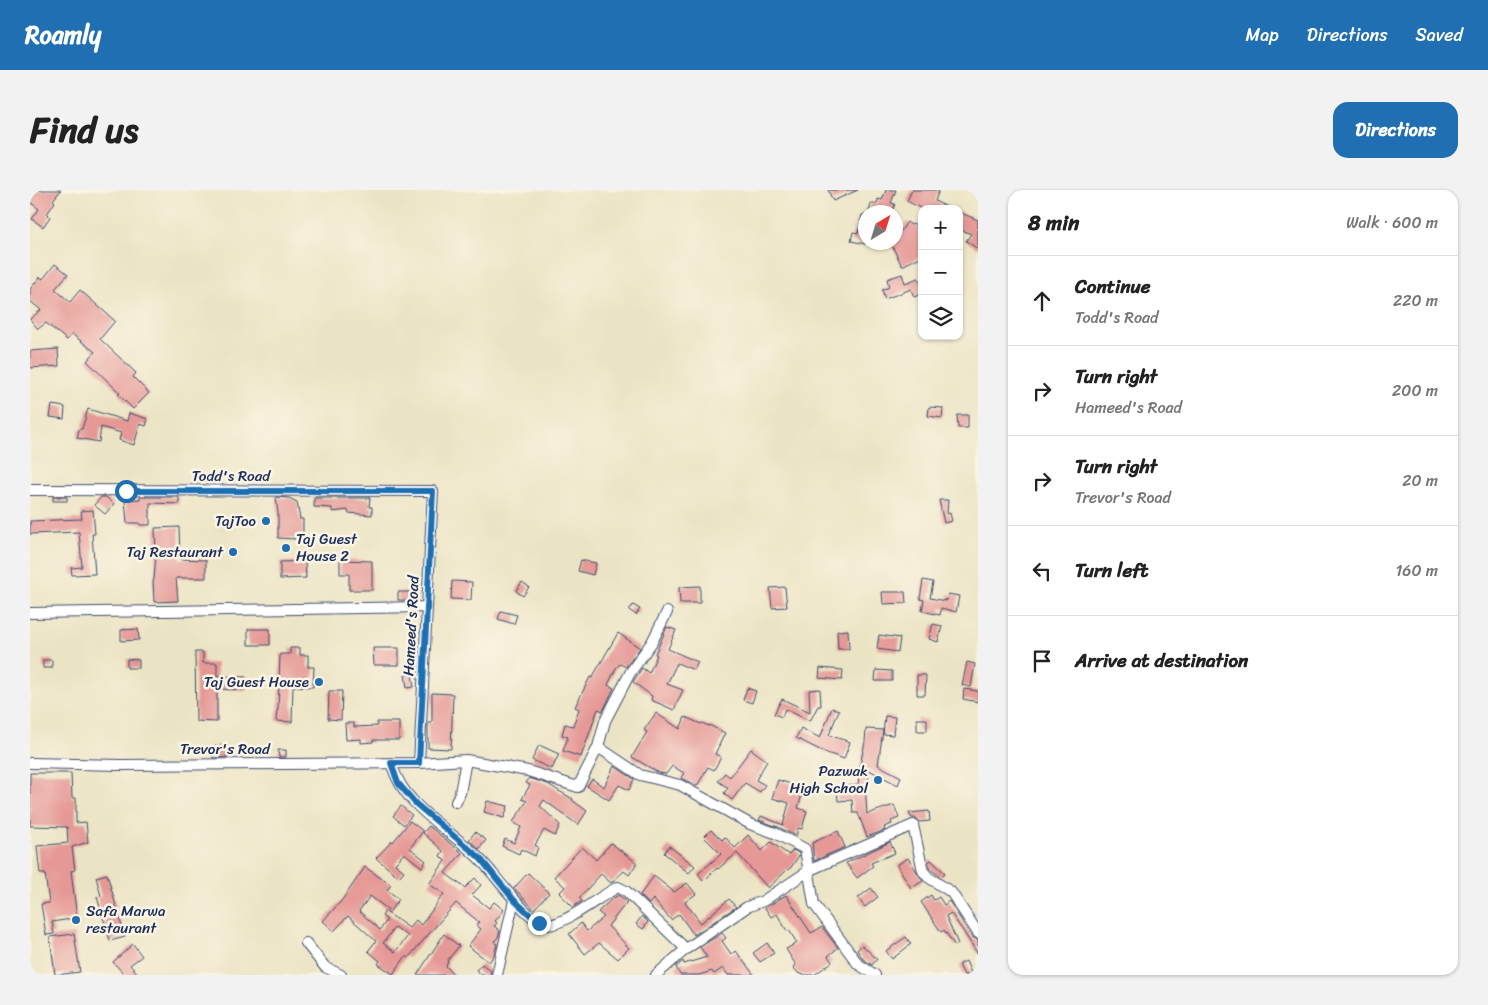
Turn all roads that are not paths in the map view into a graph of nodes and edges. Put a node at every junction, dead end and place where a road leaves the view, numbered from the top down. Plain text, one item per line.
1 (30, 490) edge
2 (433, 491) joint
3 (427, 607) junction
4 (666, 612) dead end
5 (30, 614) edge
6 (598, 747) junction
7 (466, 760) junction
8 (391, 763) junction
9 (419, 763) junction
10 (30, 764) edge
11 (456, 802) dead end
12 (810, 870) junction
13 (514, 900) junction
14 (978, 933) edge
15 (306, 943) dead end
16 (686, 949) junction
17 (341, 975) edge
18 (497, 975) edge
19 (656, 975) edge
20 (875, 975) edge

1 - 2 street, Todd's Road
2 - 3 street, Hameed's Road
3 - 5 street
3 - 9 street, Hameed's Road
4 - 6 street
6 - 7 street, Trevor's Road
6 - 12 street
7 - 9 street, Trevor's Road
7 - 11 street
8 - 9 street, Trevor's Road
8 - 10 street, Trevor's Road
8 - 13 street
12 - 14 street
12 - 16 street
12 - 20 street
13 - 16 street
13 - 18 street
15 - 17 street
16 - 19 street

